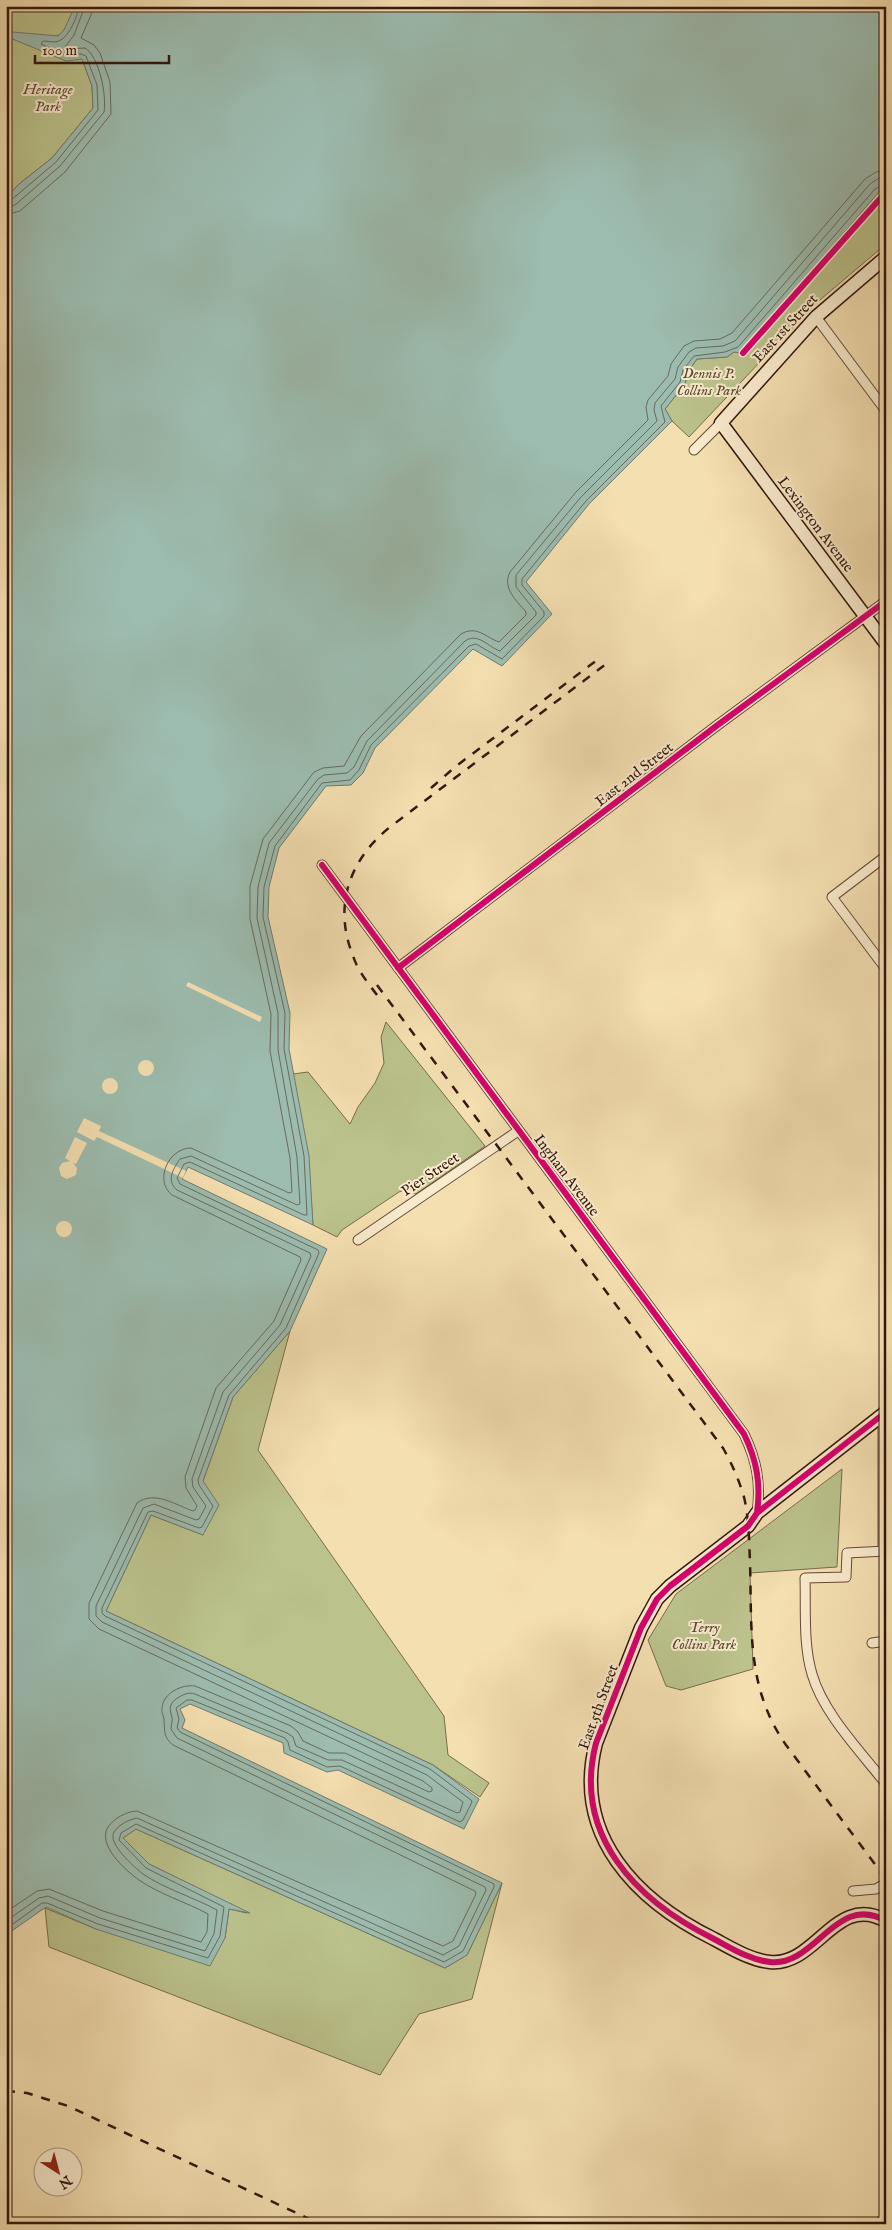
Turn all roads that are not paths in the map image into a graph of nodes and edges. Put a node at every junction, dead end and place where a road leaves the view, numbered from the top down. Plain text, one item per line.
1 (886, 257) edge
2 (816, 317) junction
3 (886, 411) edge
4 (721, 423) junction
5 (694, 450) dead end
6 (886, 601) edge
7 (865, 616) junction
8 (886, 644) edge
9 (886, 856) edge
10 (322, 865) dead end
11 (398, 968) junction
12 (886, 968) edge
13 (518, 1131) junction
14 (358, 1240) dead end
15 (884, 1413) edge
16 (884, 1443) edge
17 (757, 1513) junction
18 (884, 1551) edge
19 (886, 1641) edge
20 (872, 1643) dead end
21 (886, 1784) edge
22 (886, 1883) edge
23 (854, 1891) dead end
24 (886, 1921) edge

1 - 2 street, East 1st Street
2 - 3 street
2 - 4 street, East 1st Street
4 - 5 street, East 1st Street
4 - 7 street, Lexington Avenue
6 - 7 street, East 2nd Street
7 - 8 street, Lexington Avenue
7 - 11 street, East 2nd Street
9 - 12 street
10 - 11 street, Ingham Avenue
11 - 13 street, Ingham Avenue
13 - 14 street, Pier Street
13 - 17 street, Ingham Avenue
15 - 16 street
15 - 17 street, East 5th Street
16 - 18 street
17 - 24 street, East 5th Street
18 - 21 street
19 - 20 street
22 - 23 street

